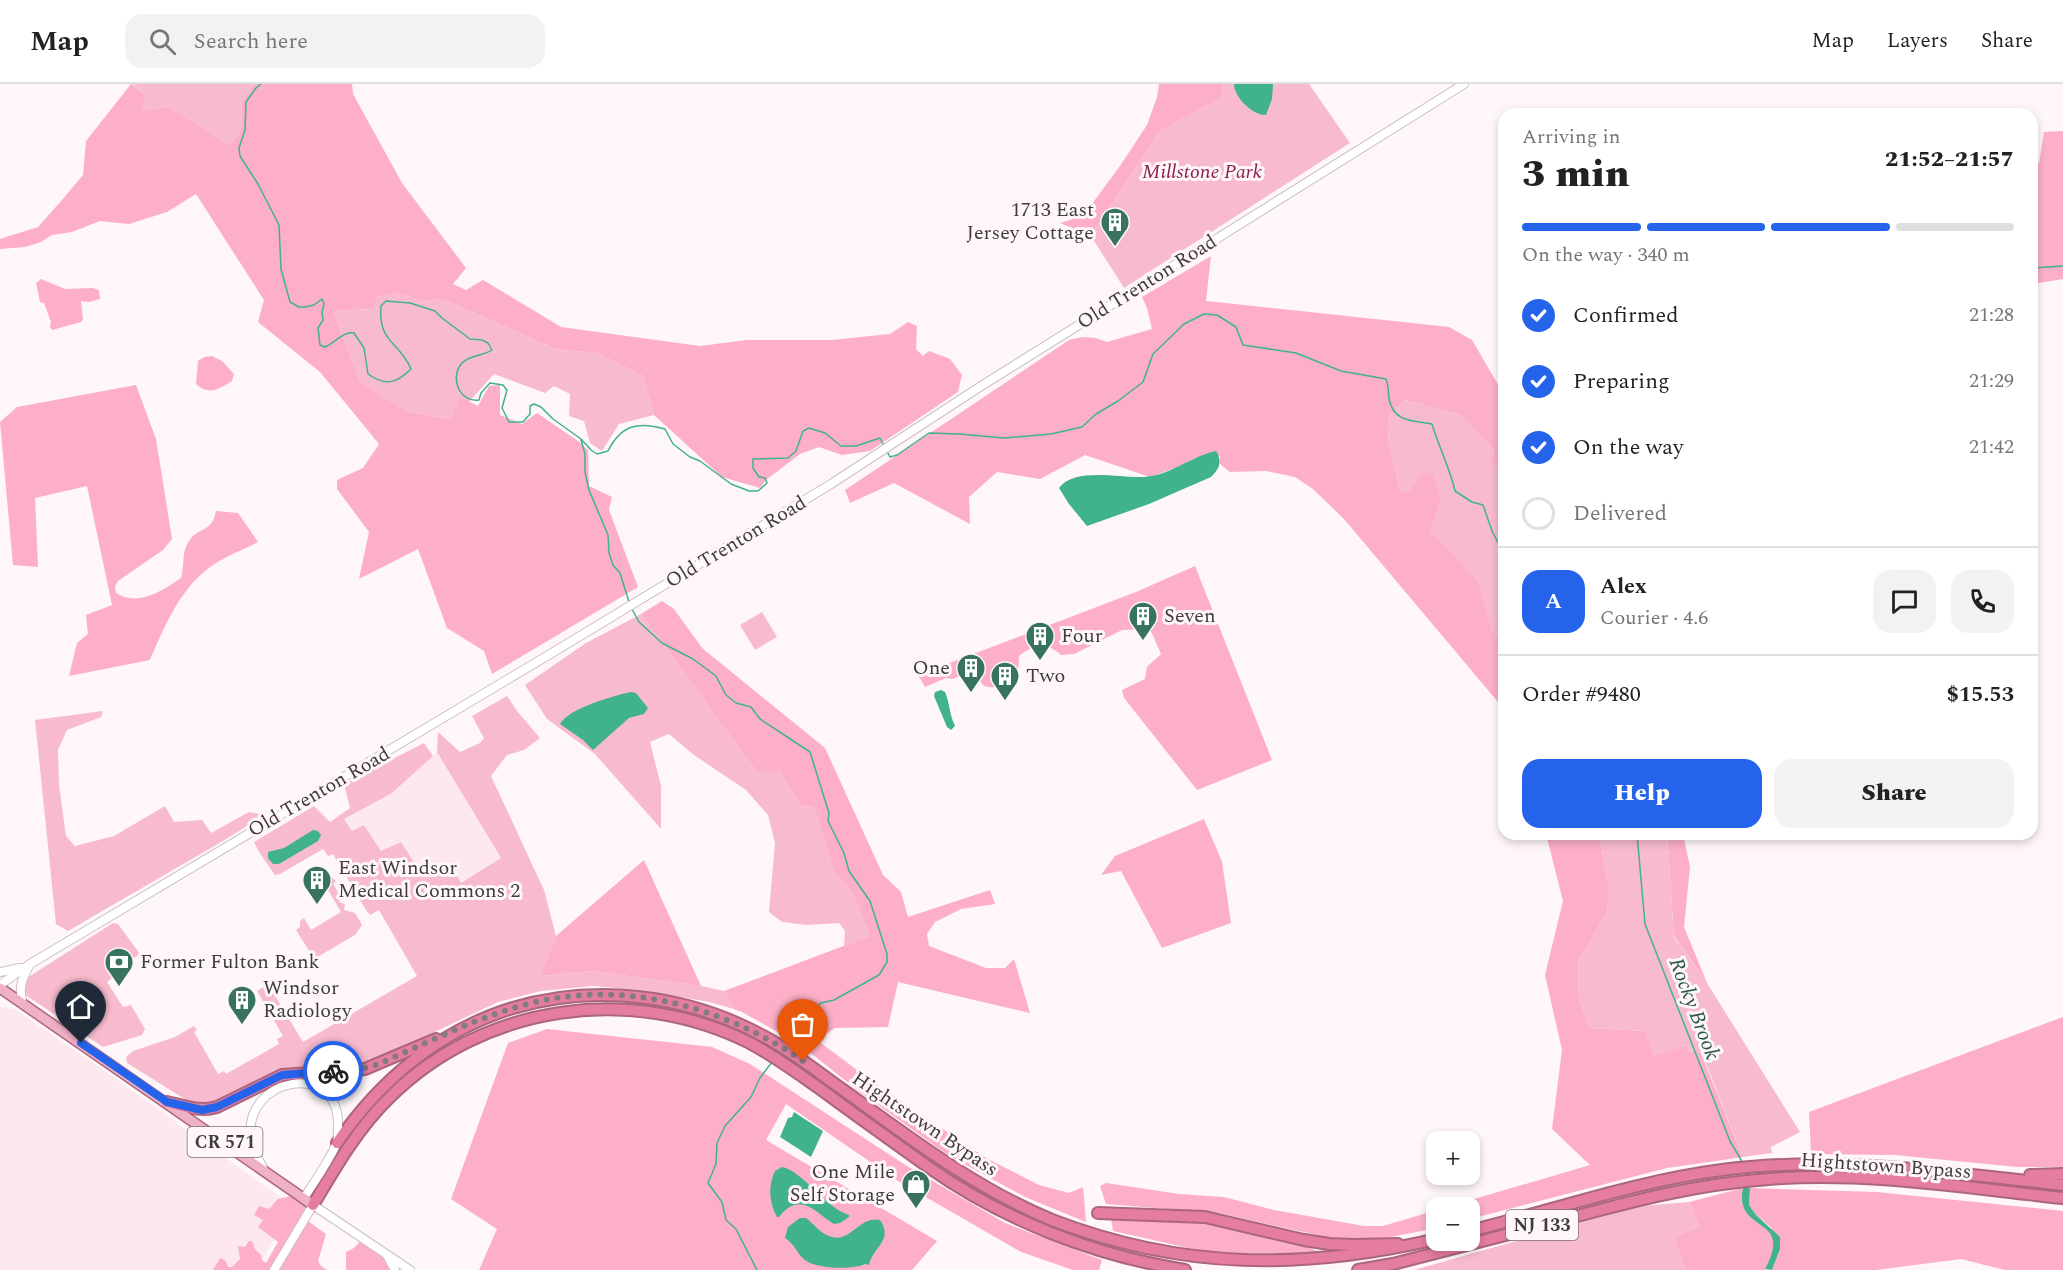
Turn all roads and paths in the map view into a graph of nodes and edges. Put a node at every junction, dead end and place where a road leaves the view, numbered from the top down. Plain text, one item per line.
1 (1464, 84) edge
2 (30, 964) junction
3 (0, 972) edge
4 (0, 987) edge
5 (24, 1004) junction
6 (453, 1032) junction
7 (167, 1102) junction
8 (337, 1143) junction
9 (263, 1168) junction
10 (1899, 1168) junction
11 (2063, 1174) edge
12 (2063, 1185) edge
13 (2063, 1198) edge
14 (309, 1201) junction
15 (1098, 1213) dead end
16 (1480, 1228) edge
17 (1494, 1238) junction
18 (1426, 1240) edge
19 (1426, 1242) edge
20 (386, 1254) junction
21 (274, 1270) edge
22 (395, 1270) edge
23 (410, 1270) edge
24 (1185, 1270) edge
25 (1358, 1270) edge
26 (1395, 1270) edge

1 - 2 main road, Old Trenton Road
2 - 3 main road
2 - 4 main road, Old Trenton Road
2 - 5 main road
4 - 5 main road, CR 571
5 - 7 main road, CR 571
6 - 7 highway
6 - 8 highway, Hightstown Bypass
6 - 19 highway, Hightstown Bypass
7 - 9 main road, CR 571
8 - 9 main road
8 - 14 main road, Hightstown Bypass
9 - 14 main road, CR 571
10 - 11 highway
10 - 12 highway, Hightstown Bypass / NJ 133
10 - 16 highway, Hightstown Bypass / NJ 133
13 - 17 highway, Hightstown Bypass / NJ 133
14 - 20 main road, CR 571
14 - 21 main road
14 - 24 highway, Hightstown Bypass
15 - 18 highway
17 - 25 highway, Hightstown Bypass / NJ 133
17 - 26 highway
20 - 22 main road
20 - 23 main road, CR 571

